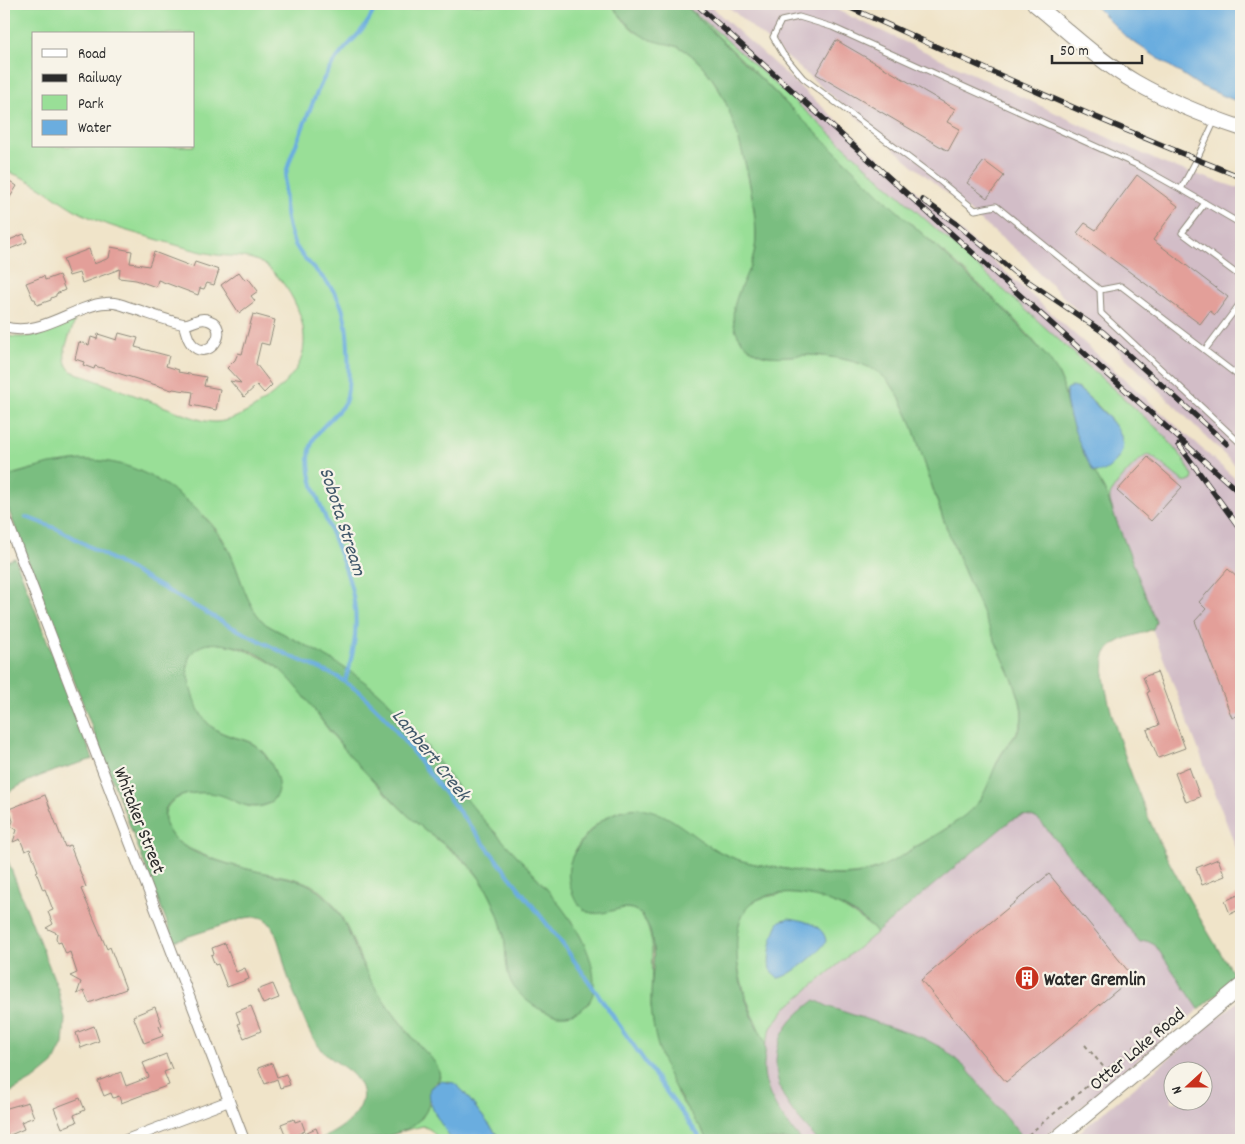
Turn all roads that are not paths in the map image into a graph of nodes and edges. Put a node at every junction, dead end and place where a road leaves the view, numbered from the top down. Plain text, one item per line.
1 (1035, 4) edge
2 (1215, 120) junction
3 (1241, 128) edge
4 (1182, 190) junction
5 (1205, 203) junction
6 (1241, 224) edge
7 (1241, 277) edge
8 (1100, 290) junction
9 (1241, 302) edge
10 (184, 325) dead end
11 (4, 327) edge
12 (1205, 350) junction
13 (1241, 378) edge
14 (1241, 439) edge
15 (4, 513) edge
16 (1241, 986) edge
17 (229, 1101) junction
18 (126, 1140) edge
19 (244, 1140) edge
20 (1056, 1140) edge

1 - 2 street
2 - 3 street
2 - 4 lane
4 - 5 lane
4 - 8 lane
5 - 6 lane
5 - 7 lane
8 - 12 lane
8 - 14 lane
9 - 12 lane
10 - 11 street
12 - 13 lane
15 - 17 street, Whitaker Street
16 - 20 street, Otter Lake Road
17 - 18 street
17 - 19 street, Whitaker Street

